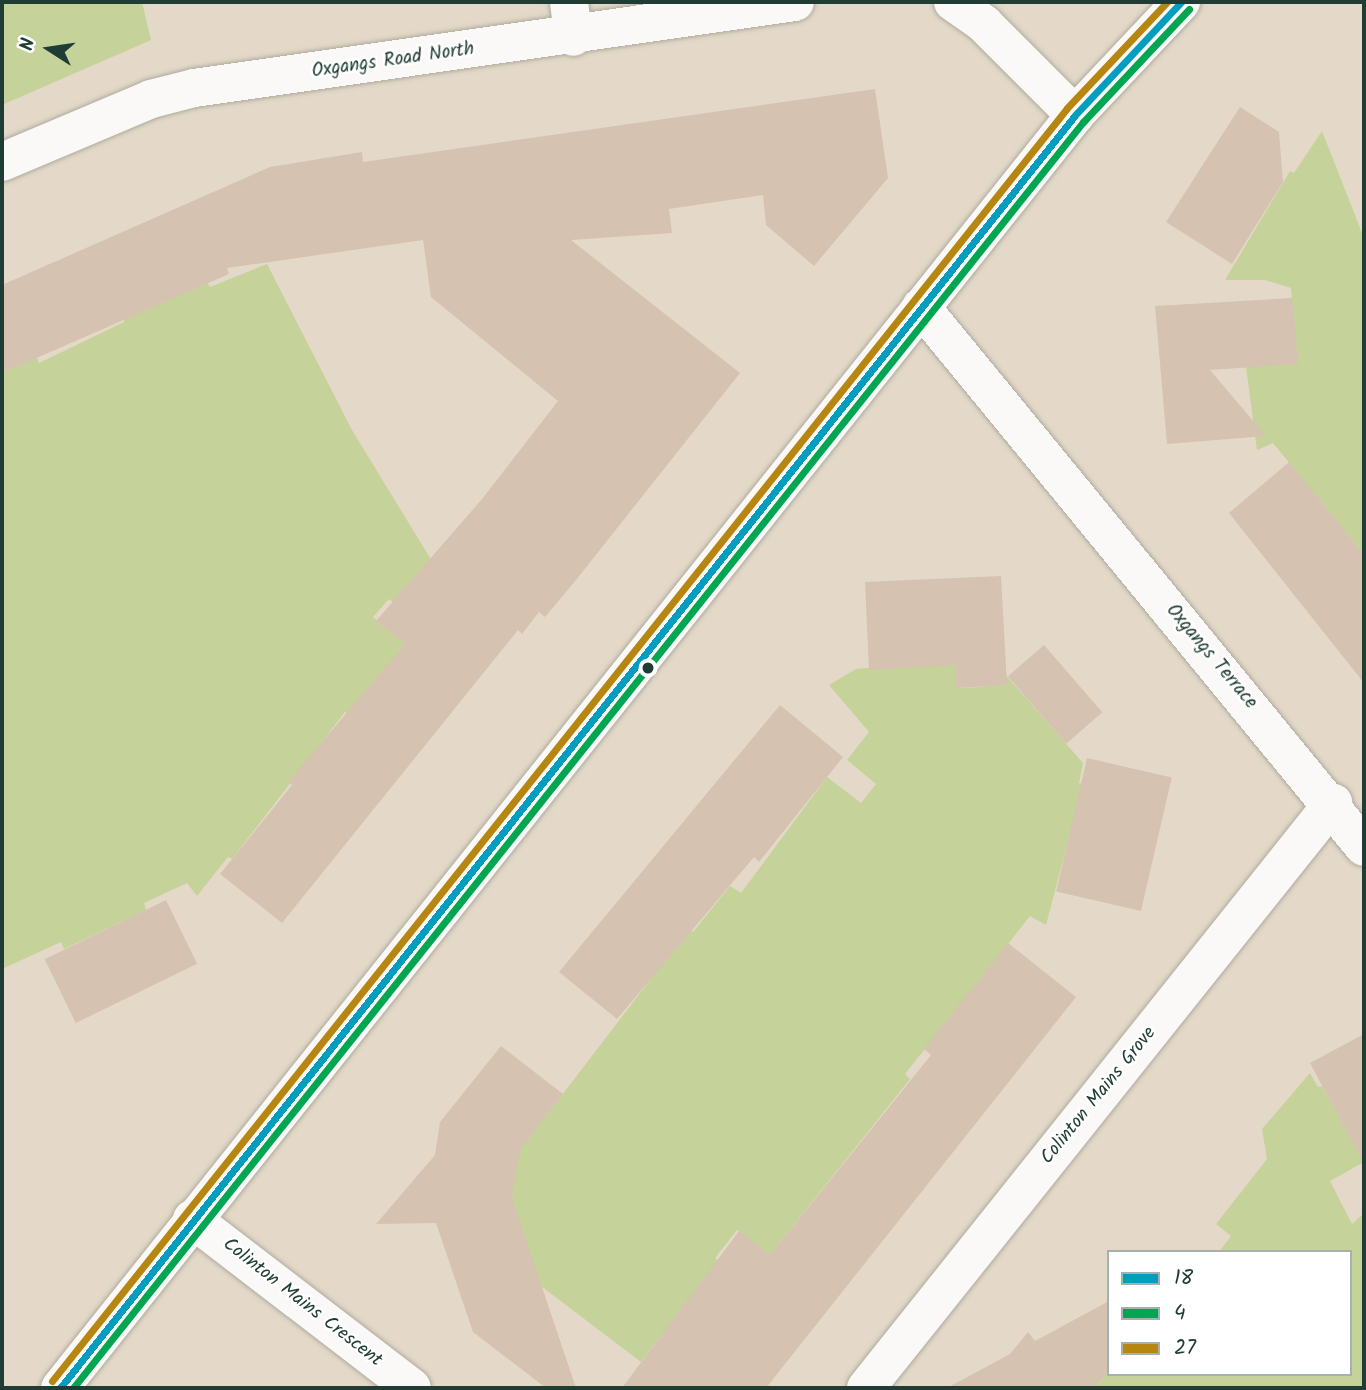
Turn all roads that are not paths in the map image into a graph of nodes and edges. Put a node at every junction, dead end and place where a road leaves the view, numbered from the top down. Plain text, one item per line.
1 (795, 2) edge
2 (953, 2) edge
3 (1181, 2) edge
4 (571, 19) edge
5 (1075, 115) junction
6 (2, 162) edge
7 (921, 307) junction
8 (1333, 803) junction
9 (1364, 847) edge
10 (192, 1219) junction
11 (60, 1388) edge
12 (412, 1388) edge
13 (866, 1388) edge

1 - 4 street, Oxgangs Road North
2 - 5 street
3 - 5 street
4 - 6 street, Oxgangs Road North
5 - 7 street
7 - 8 street, Oxgangs Terrace
7 - 10 street
8 - 9 street, Oxgangs Terrace
8 - 13 street, Colinton Mains Grove
10 - 11 street
10 - 12 street, Colinton Mains Crescent

